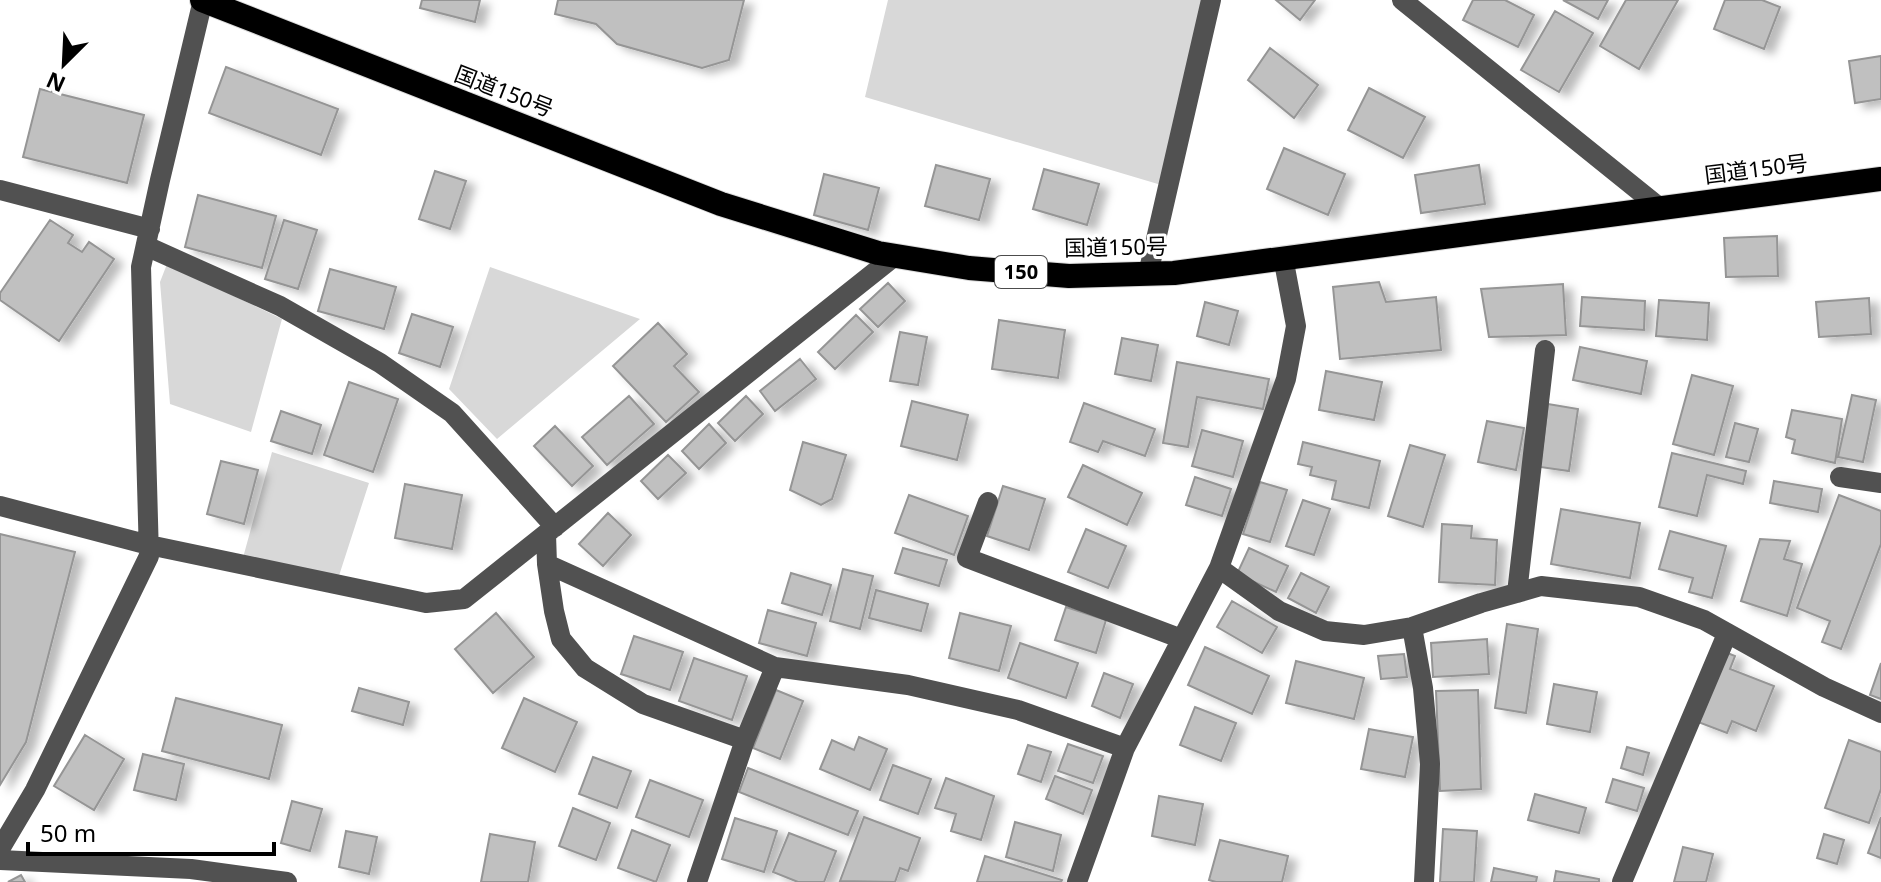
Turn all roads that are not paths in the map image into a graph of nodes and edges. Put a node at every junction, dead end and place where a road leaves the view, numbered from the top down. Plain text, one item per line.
1 (203, 0) edge
2 (1402, 0) edge
3 (1204, 1) edge
4 (1881, 179) edge
5 (0, 190) edge
6 (1659, 207) junction
7 (148, 237) junction
8 (895, 256) junction
9 (1283, 257) junction
10 (1148, 274) junction
11 (1545, 350) dead end
12 (1840, 477) dead end
13 (1881, 483) edge
14 (988, 502) dead end
15 (0, 506) edge
16 (550, 531) junction
17 (149, 545) junction
18 (547, 564) junction
19 (1219, 568) junction
20 (1517, 593) junction
21 (1412, 627) junction
22 (1727, 634) junction
23 (1182, 639) junction
24 (775, 667) junction
25 (1881, 713) edge
26 (745, 740) junction
27 (1125, 748) junction
28 (0, 849) edge
29 (0, 860) edge
30 (287, 882) edge
31 (697, 882) edge
32 (1077, 882) edge
33 (1424, 882) edge
34 (1622, 882) edge

1 - 7 street
1 - 8 highway, 国道150号 / 150
2 - 6 street
3 - 10 street
4 - 6 highway, 国道150号 / 150
5 - 7 street
6 - 9 highway, 国道150号 / 150
7 - 16 street
7 - 17 street
8 - 10 highway, 国道150号 / 150
8 - 16 street
9 - 10 highway, 国道150号 / 150
9 - 19 street
11 - 20 street
12 - 13 street
14 - 23 street
15 - 17 street
16 - 17 street
16 - 18 street
17 - 28 street
18 - 24 street
18 - 26 street
19 - 21 street
19 - 23 street
20 - 21 street
20 - 22 street
21 - 33 street
22 - 25 street
22 - 34 street
23 - 27 street
24 - 26 street
24 - 27 street
26 - 31 street
27 - 32 street
29 - 30 street

